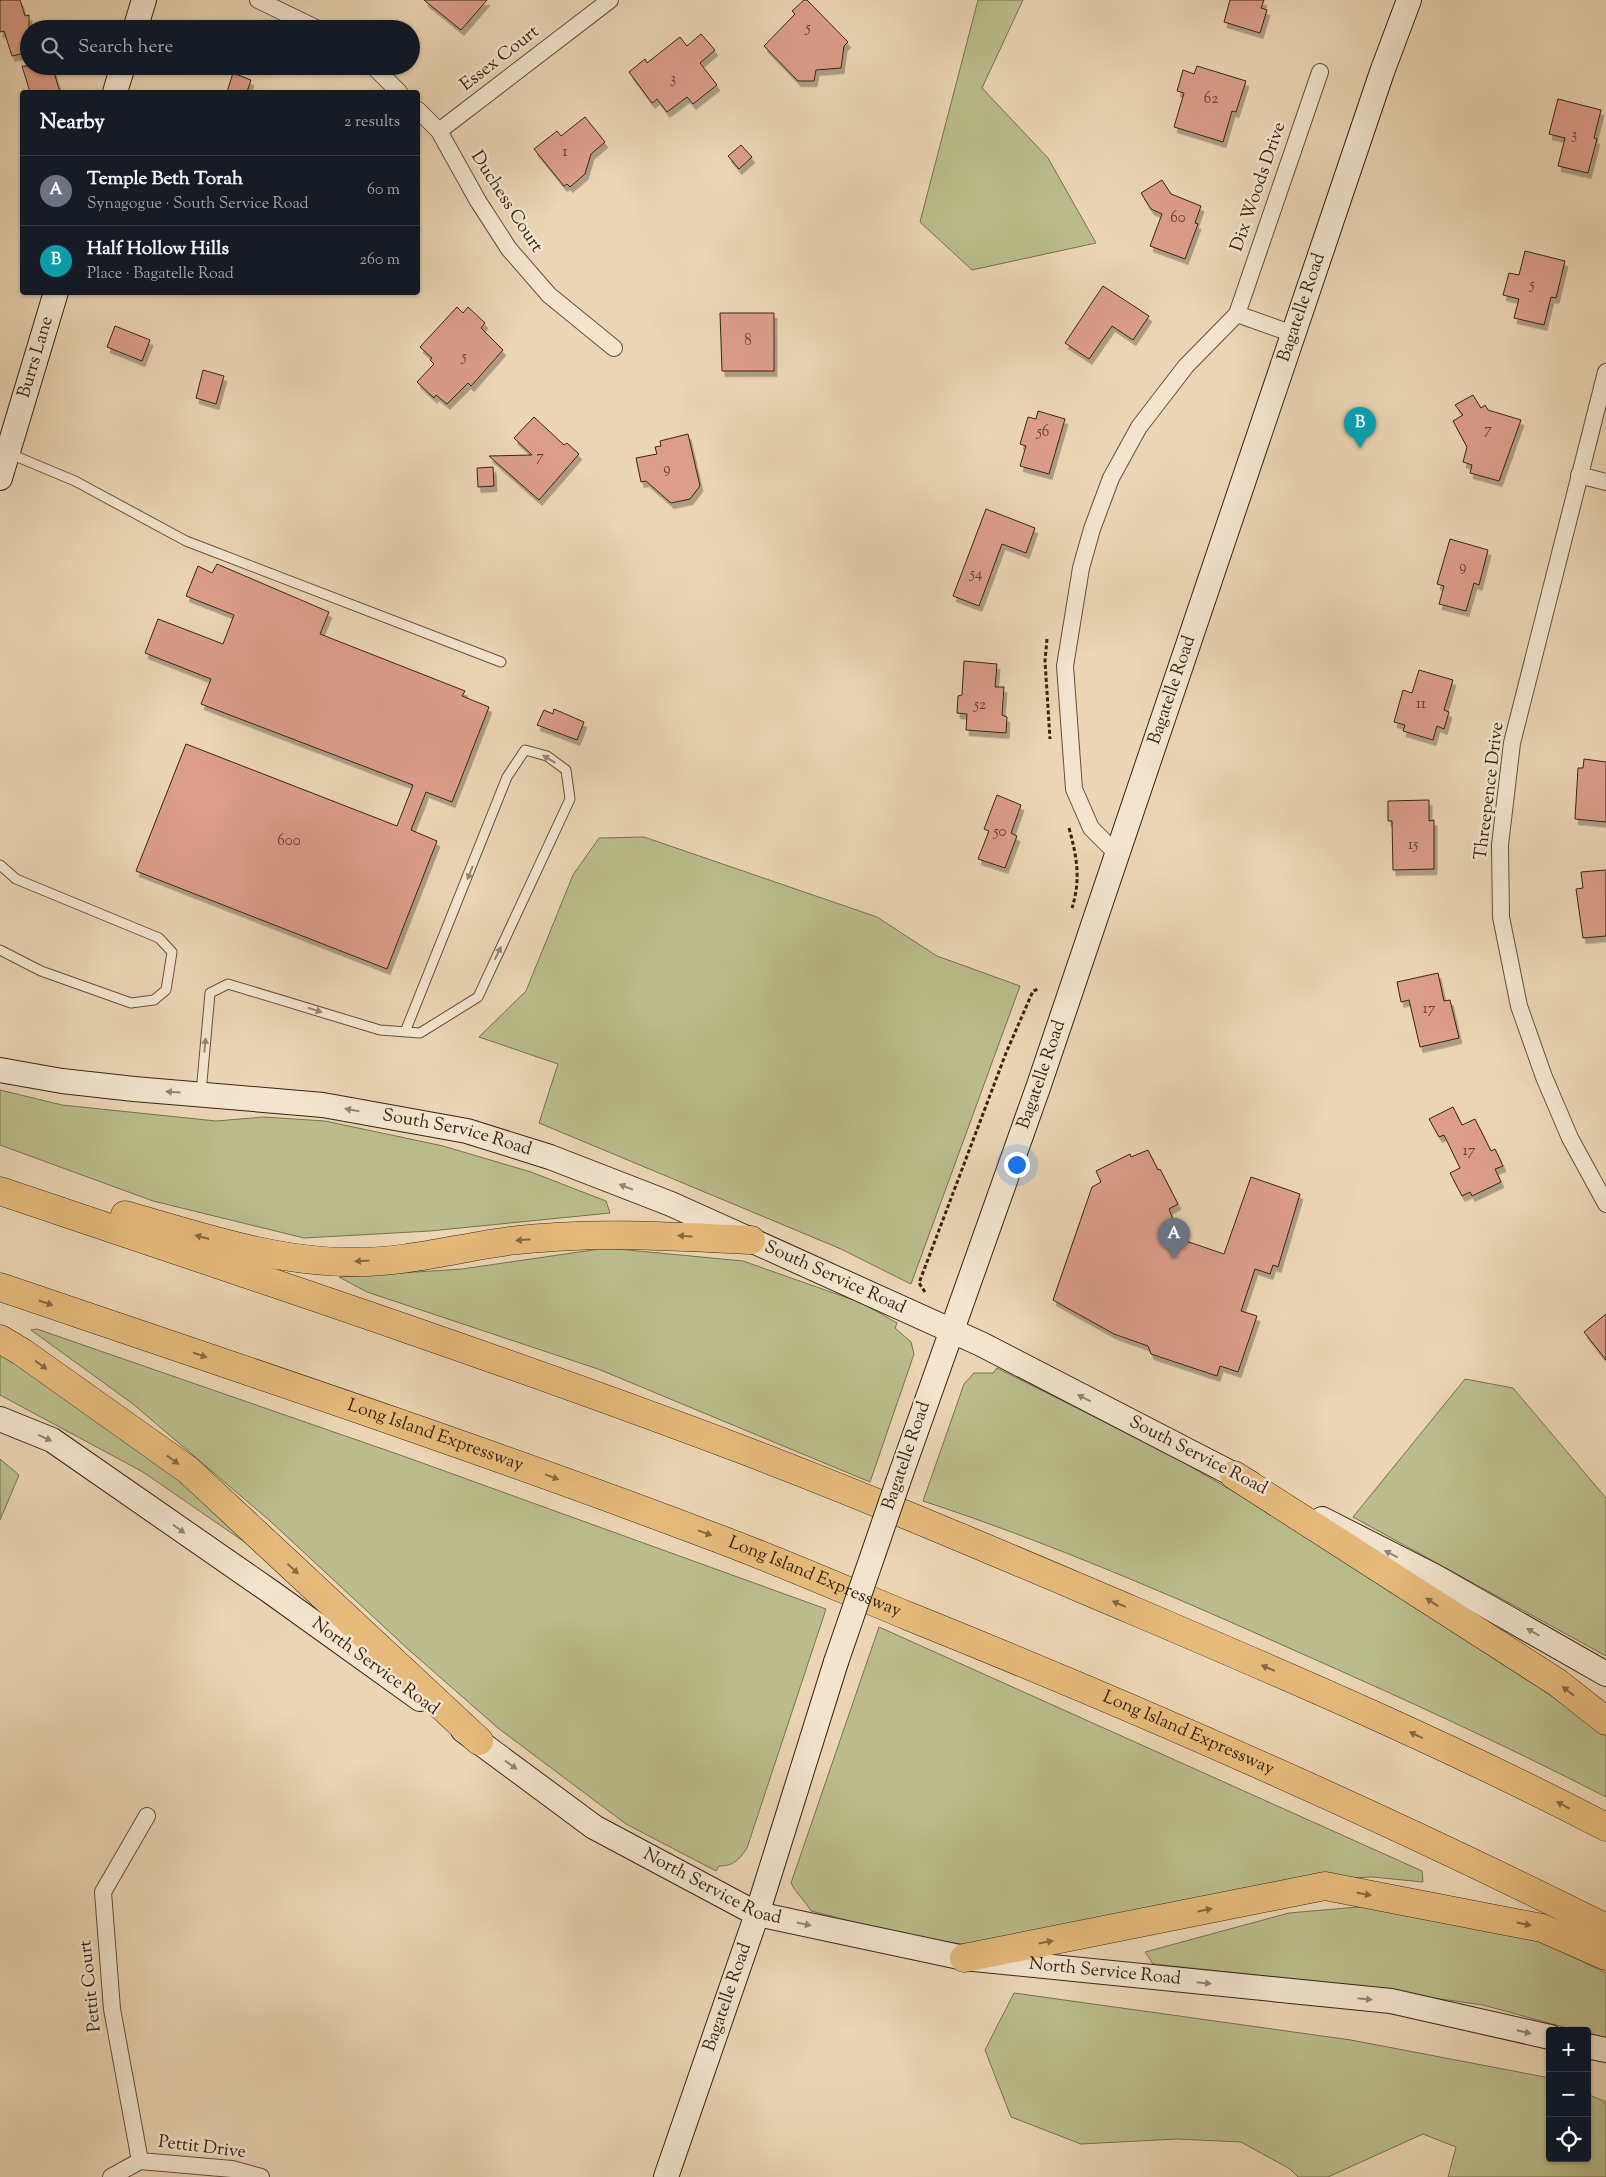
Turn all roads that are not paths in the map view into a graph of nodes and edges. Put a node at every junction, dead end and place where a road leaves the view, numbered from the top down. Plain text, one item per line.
1 (144, 0) edge
2 (258, 0) edge
3 (610, 0) edge
4 (1409, 0) edge
5 (138, 20) edge
6 (299, 20) edge
7 (1320, 72) dead end
8 (120, 75) edge
9 (382, 75) edge
10 (116, 90) edge
11 (397, 90) edge
12 (420, 112) edge
13 (439, 132) junction
14 (55, 295) edge
15 (1236, 314) junction
16 (1293, 334) junction
17 (614, 348) dead end
18 (1606, 372) edge
19 (8, 453) junction
20 (1579, 475) junction
21 (0, 478) edge
22 (1606, 482) edge
23 (501, 662) dead end
24 (1116, 853) junction
25 (0, 865) edge
26 (0, 950) edge
27 (405, 1032) junction
28 (0, 1070) edge
29 (201, 1094) junction
30 (0, 1180) edge
31 (0, 1190) edge
32 (1606, 1204) edge
33 (751, 1240) junction
34 (0, 1287) edge
35 (951, 1330) junction
36 (0, 1339) edge
37 (0, 1419) edge
38 (1234, 1474) junction
39 (1606, 1674) edge
40 (1606, 1721) edge
41 (478, 1742) junction
42 (147, 1816) dead end
43 (1606, 1827) edge
44 (757, 1914) junction
45 (1606, 1928) edge
46 (1606, 1956) edge
47 (964, 1958) junction
48 (1546, 2037) edge
49 (1591, 2047) edge
50 (1606, 2050) edge
51 (140, 2161) junction
52 (111, 2177) edge
53 (261, 2177) edge
54 (666, 2177) edge

1 - 5 main road
2 - 6 street
3 - 13 street, Essex Court
4 - 16 main road, Bagatelle Road
7 - 15 street, Dix Woods Drive
8 - 10 main road
9 - 11 street
12 - 13 street, Duchess Court
13 - 17 street, Duchess Court
14 - 19 main road, Burrs Lane
15 - 16 street
15 - 24 street, Dix Woods Drive
16 - 24 main road, Bagatelle Road
18 - 20 street, Threepence Drive
19 - 21 main road, Burrs Lane
19 - 23 lane
20 - 22 street
20 - 32 street, Threepence Drive
24 - 35 main road, Bagatelle Road
25 - 26 lane
27 -> 27 lane
29 -> 27 lane
29 -> 28 main road, South Service Road
33 -> 29 main road, South Service Road
33 -> 30 highway
43 -> 31 highway
33 - 35 main road, South Service Road
34 -> 45 highway, Long Island Expressway
38 -> 35 main road, South Service Road
35 - 44 main road, Bagatelle Road, bridge
36 -> 41 highway
37 -> 41 main road, North Service Road
39 -> 38 main road, South Service Road
40 -> 38 highway
41 -> 44 main road, North Service Road
42 - 51 street, Pettit Court
44 -> 47 main road, North Service Road
44 - 54 main road, Bagatelle Road
47 -> 46 highway
47 -> 48 main road, North Service Road
49 - 50 main road
51 - 52 street, Pettit Drive
51 - 53 street, Pettit Drive

